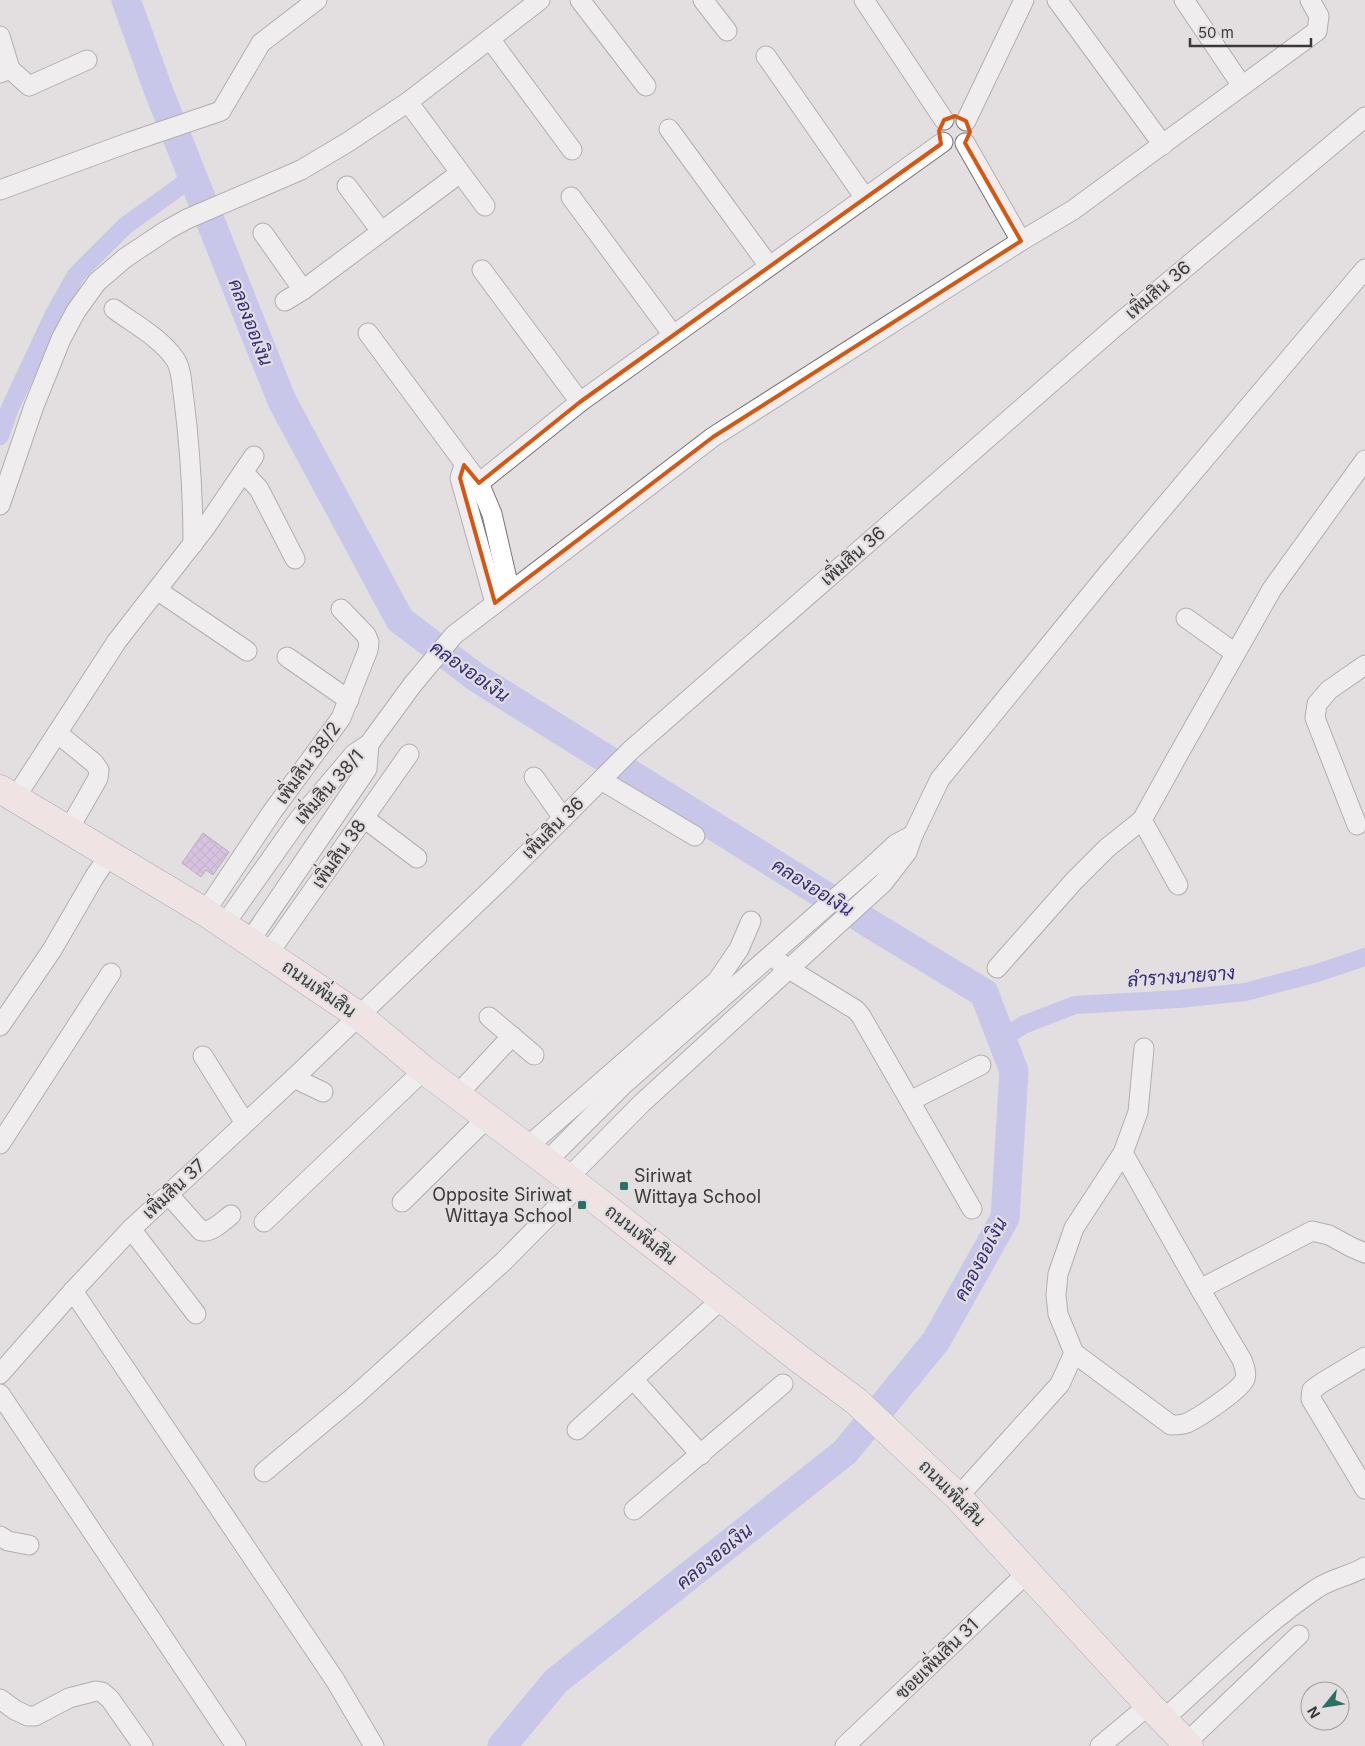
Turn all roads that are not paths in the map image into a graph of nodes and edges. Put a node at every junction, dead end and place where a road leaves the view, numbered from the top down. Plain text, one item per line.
1 (317, 0) edge
2 (540, 0) edge
3 (580, 0) edge
4 (703, 0) edge
5 (864, 0) edge
6 (1024, 0) edge
7 (1057, 0) edge
8 (1184, 0) edge
9 (1310, 0) edge
10 (727, 31) dead end
11 (0, 36) edge
12 (490, 39) junction
13 (766, 56) dead end
14 (86, 60) dead end
15 (5, 71) edge
16 (646, 86) dead end
17 (1242, 86) junction
18 (408, 102) junction
19 (1365, 117) edge
20 (944, 120) junction
21 (966, 121) junction
22 (669, 129) dead end
23 (943, 142) junction
24 (965, 143) junction
25 (1162, 145) junction
26 (572, 150) dead end
27 (460, 173) junction
28 (347, 186) dead end
29 (0, 190) edge
30 (571, 197) dead end
31 (865, 198) junction
32 (485, 206) dead end
33 (381, 231) junction
34 (263, 234) dead end
35 (1021, 241) junction
36 (769, 266) junction
37 (1365, 269) edge
38 (482, 270) dead end
39 (304, 290) junction
40 (286, 301) dead end
41 (114, 309) dead end
42 (368, 333) dead end
43 (673, 335) junction
44 (580, 402) junction
45 (254, 456) dead end
46 (1365, 460) edge
47 (464, 465) junction
48 (244, 472) junction
49 (478, 482) junction
50 (0, 505) edge
51 (193, 544) junction
52 (295, 559) dead end
53 (157, 590) junction
54 (502, 597) junction
55 (341, 609) dead end
56 (1186, 618) dead end
57 (247, 651) dead end
58 (1235, 653) junction
59 (287, 657) dead end
60 (1365, 665) edge
61 (349, 700) junction
62 (57, 733) junction
63 (369, 744) junction
64 (409, 754) dead end
65 (534, 777) dead end
66 (603, 778) junction
67 (8, 793) edge
68 (321, 793) junction
69 (340, 809) junction
70 (364, 818) junction
71 (563, 818) junction
72 (1142, 820) junction
73 (1357, 825) dead end
74 (68, 829) junction
75 (913, 835) junction
76 (695, 836) dead end
77 (110, 854) junction
78 (417, 858) dead end
79 (1178, 886) dead end
80 (215, 918) junction
81 (751, 921) dead end
82 (259, 948) junction
83 (771, 954) junction
84 (997, 968) dead end
85 (789, 970) junction
86 (111, 973) dead end
87 (358, 1015) junction
88 (489, 1017) dead end
89 (0, 1026) edge
90 (512, 1036) junction
91 (1144, 1048) dead end
92 (534, 1055) dead end
93 (203, 1056) dead end
94 (981, 1065) dead end
95 (424, 1070) junction
96 (294, 1078) junction
97 (323, 1092) dead end
98 (458, 1094) junction
99 (910, 1101) junction
100 (488, 1117) junction
101 (245, 1123) junction
102 (0, 1144) edge
103 (1124, 1153) junction
104 (537, 1155) junction
105 (573, 1182) junction
106 (169, 1195) junction
107 (402, 1202) dead end
108 (972, 1209) dead end
109 (231, 1215) dead end
110 (264, 1222) dead end
111 (131, 1229) junction
112 (1365, 1253) edge
113 (1200, 1290) junction
114 (73, 1291) junction
115 (723, 1298) junction
116 (196, 1314) dead end
117 (1074, 1353) junction
118 (1365, 1357) edge
119 (0, 1374) edge
120 (633, 1379) junction
121 (783, 1384) dead end
122 (0, 1394) edge
123 (577, 1430) dead end
124 (701, 1455) junction
125 (264, 1472) dead end
126 (1365, 1489) edge
127 (958, 1497) junction
128 (634, 1510) dead end
129 (0, 1536) edge
130 (30, 1546) dead end
131 (1365, 1567) edge
132 (1028, 1572) junction
133 (1299, 1635) dead end
134 (0, 1699) edge
135 (1157, 1712) junction
136 (1188, 1744) edge
137 (143, 1746) edge
138 (236, 1746) edge
139 (374, 1746) edge
140 (845, 1746) edge
141 (1100, 1746) edge

1 - 29 street
2 - 12 street
3 - 16 street
4 - 10 street
5 - 20 street
6 - 21 street
7 - 25 street
8 - 17 street
9 - 17 street
11 - 15 street
12 - 18 street
12 - 26 street
13 - 31 street
14 - 15 street
17 - 25 street
18 - 27 street
18 - 50 street
19 - 66 street, เพิ่มสิน 36
20 - 21 street
20 - 23 street
21 - 24 street
22 - 36 street
23 - 24 street
23 - 31 street
24 - 35 street
25 - 35 street
27 - 32 street
27 - 33 street
28 - 33 street
30 - 43 street
31 - 36 street
33 - 39 street
34 - 39 street
35 - 54 street
36 - 43 street
37 - 75 street
38 - 44 street
39 - 40 street
41 - 51 street
42 - 47 street
43 - 44 street
44 - 49 street
45 - 48 street
46 - 58 street
47 - 49 street
47 - 54 street
48 - 51 street
48 - 52 street
49 - 54 street
51 - 53 street
53 - 57 street
53 - 62 street
54 - 63 street
55 - 61 street, เพิ่มสิน 38/2
56 - 58 street
58 - 72 street
59 - 61 street
60 - 73 street
61 - 80 street, เพิ่มสิน 38/2
62 - 67 street
62 - 74 street
63 - 68 street, เพิ่มสิน 38/1
63 - 69 street, เพิ่มสิน 38/1
64 - 70 street, เพิ่มสิน 38
65 - 71 street
66 - 71 street, เพิ่มสิน 36
66 - 76 street
67 - 74 street, ถนนเพิ่มสิน
68 - 69 street
68 - 80 street, เพิ่มสิน 38/1
69 - 82 street, เพิ่มสิน 38/1
70 - 78 street
70 - 82 street, เพิ่มสิน 38
71 - 87 street, เพิ่มสิน 36
72 - 79 street
72 - 84 street
74 - 77 street, ถนนเพิ่มสิน
75 - 83 street
75 - 85 street
77 - 80 street, ถนนเพิ่มสิน
77 - 89 street
80 - 82 street, ถนนเพิ่มสิน
81 - 104 street
82 - 87 street, ถนนเพิ่มสิน
83 - 85 street
83 - 104 street
85 - 99 street
85 - 105 street
86 - 102 street
87 - 95 street, ถนนเพิ่มสิน
87 - 96 street, เพิ่มสิน 37
88 - 90 street
90 - 92 street
90 - 98 street
91 - 103 street
93 - 101 street
94 - 99 street
95 - 98 street, ถนนเพิ่มสิน
95 - 110 street
96 - 97 street
96 - 101 street, เพิ่มสิน 37
98 - 100 street, ถนนเพิ่มสิน
99 - 108 street
100 - 104 street, ถนนเพิ่มสิน
100 - 107 street
101 - 106 street, เพิ่มสิน 37
103 - 113 street
103 - 117 street
104 - 105 street, ถนนเพิ่มสิน
105 - 115 street, ถนนเพิ่มสิน
105 - 125 street
106 - 109 street
106 - 111 street, เพิ่มสิน 37
111 - 114 street, เพิ่มสิน 37
111 - 116 street
112 - 113 street
113 - 117 street
114 - 119 street, เพิ่มสิน 37
114 - 139 street
115 - 120 street
115 - 127 street, ถนนเพิ่มสิน
117 - 127 street
118 - 126 street
120 - 123 street
120 - 124 street
121 - 124 street
122 - 138 street
124 - 128 street
127 - 132 street, ถนนเพิ่มสิน
129 - 130 street
131 - 135 street
132 - 135 street, ถนนเพิ่มสิน
132 - 140 street, ซอยเพิ่มสิน 31
133 - 136 street
134 - 137 street
135 - 136 street, ถนนเพิ่มสิน
135 - 141 street

